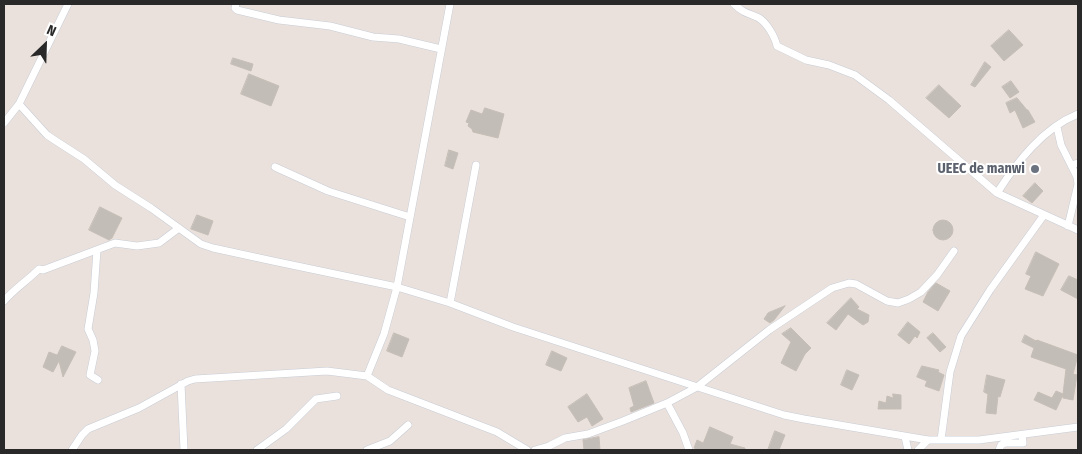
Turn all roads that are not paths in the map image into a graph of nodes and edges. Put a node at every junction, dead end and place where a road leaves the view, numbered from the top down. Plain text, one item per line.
1 (68, 4) edge
2 (236, 4) edge
3 (450, 4) edge
4 (734, 4) edge
5 (441, 49) junction
6 (19, 104) junction
7 (1078, 114) edge
8 (4, 123) edge
9 (1057, 127) junction
10 (1075, 164) edge
11 (476, 165) dead end
12 (275, 167) dead end
13 (997, 193) junction
14 (1044, 216) junction
15 (410, 217) junction
16 (1068, 226) junction
17 (179, 228) junction
18 (1078, 230) edge
19 (97, 250) junction
20 (954, 251) dead end
21 (397, 287) junction
22 (4, 301) edge
23 (450, 303) junction
24 (367, 376) junction
25 (98, 380) dead end
26 (181, 384) junction
27 (697, 387) junction
28 (337, 396) dead end
29 (667, 402) junction
30 (408, 425) dead end
31 (1078, 427) edge
32 (1022, 435) junction
33 (905, 437) junction
34 (928, 440) junction
35 (941, 440) junction
36 (72, 450) edge
37 (184, 450) edge
38 (257, 450) edge
39 (367, 450) edge
40 (526, 450) edge
41 (535, 450) edge
42 (689, 450) edge
43 (908, 450) edge
44 (918, 450) edge
45 (998, 450) edge

1 - 6 street
2 - 5 street
3 - 5 street
4 - 13 street
5 - 15 street
6 - 8 street
6 - 17 street
7 - 9 street
9 - 10 street
9 - 13 street
10 - 16 street
11 - 23 street
12 - 15 street
13 - 14 street
14 - 16 street
14 - 35 street
15 - 21 street
16 - 18 street
17 - 19 street
17 - 21 street
19 - 22 street
19 - 25 street
20 - 27 street
21 - 23 street
21 - 24 street
23 - 27 street
24 - 26 street
24 - 40 street
26 - 36 street
26 - 37 street
27 - 29 street
27 - 33 street
28 - 38 street
29 - 41 street
29 - 42 street
30 - 39 street
31 - 32 street
32 - 35 street
32 - 45 street
33 - 34 street
33 - 43 street
34 - 35 street
34 - 44 street

